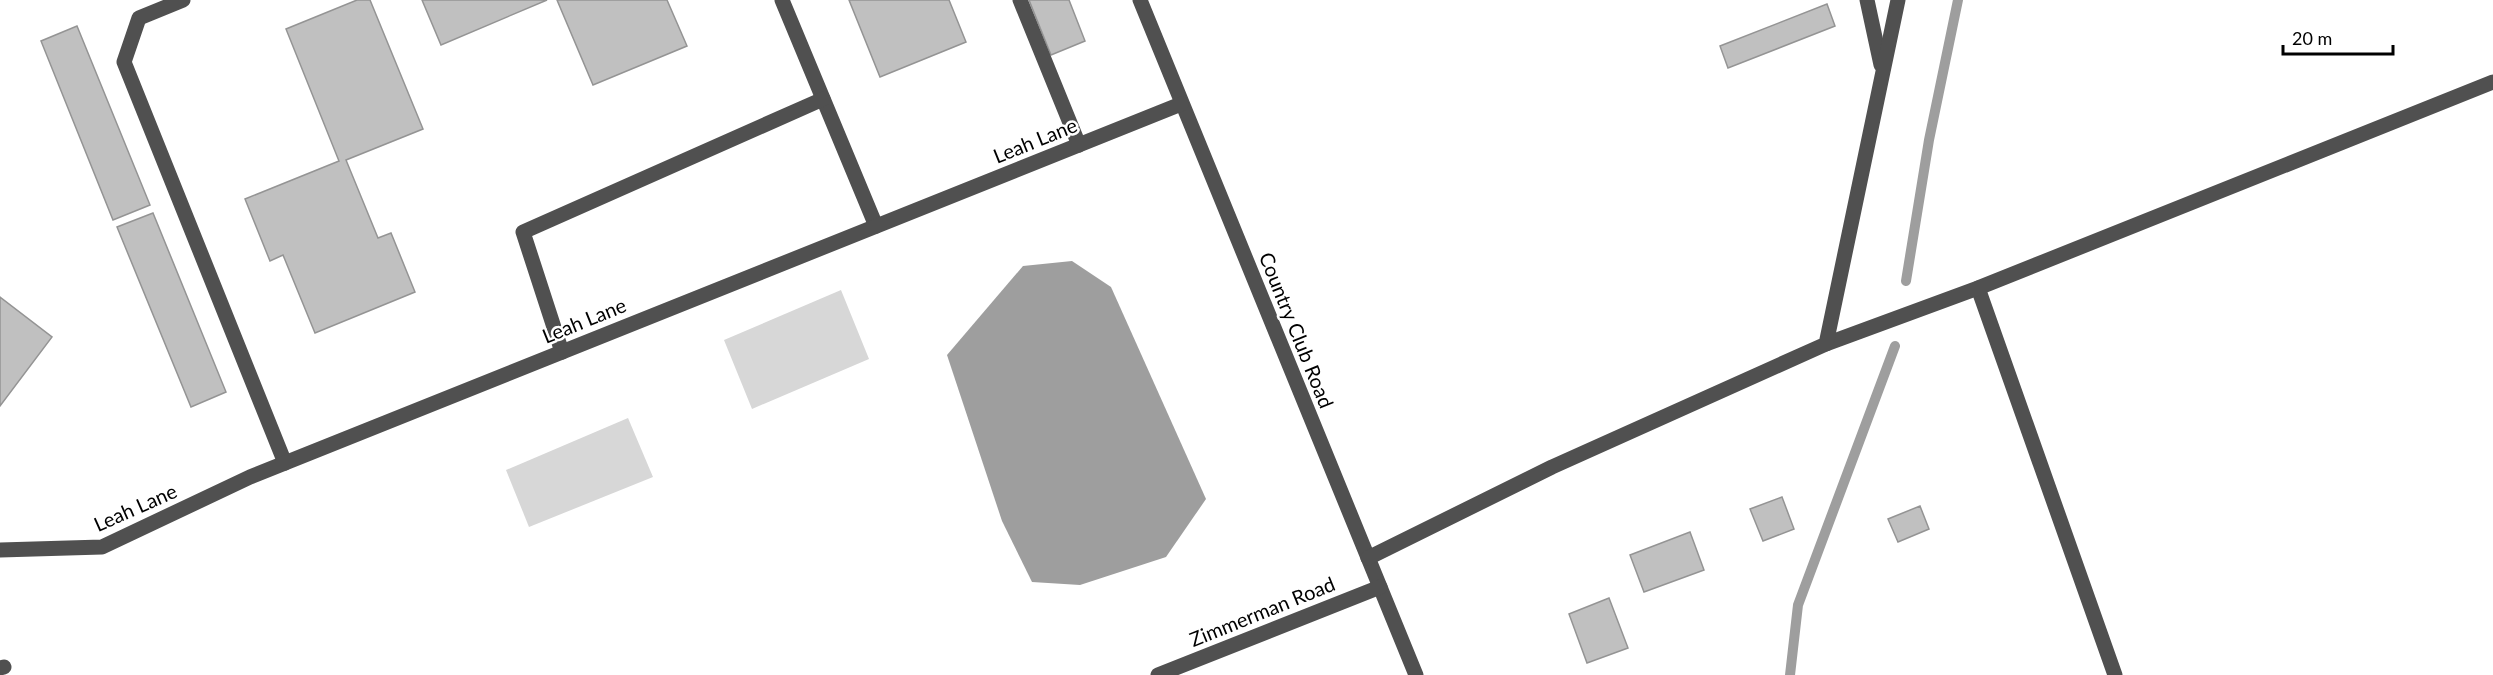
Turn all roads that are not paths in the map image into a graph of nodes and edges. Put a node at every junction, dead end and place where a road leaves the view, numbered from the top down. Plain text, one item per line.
1 (183, 0) edge
2 (782, 0) edge
3 (1020, 0) edge
4 (1140, 0) edge
5 (1868, 0) edge
6 (1898, 0) edge
7 (1882, 70) junction
8 (2493, 82) edge
9 (823, 99) junction
10 (1181, 104) junction
11 (1079, 145) junction
12 (876, 226) junction
13 (1977, 288) junction
14 (1826, 344) junction
15 (562, 352) junction
16 (285, 463) junction
17 (0, 550) edge
18 (1368, 558) junction
19 (1380, 586) junction
20 (1158, 675) edge
21 (1416, 675) edge
22 (2115, 675) edge

1 - 16 street
2 - 9 street
3 - 11 street
4 - 10 street, Country Club Road
5 - 7 street
6 - 7 street
7 - 14 street
8 - 13 street
9 - 12 street
9 - 15 street
10 - 11 street, Leah Lane
10 - 18 street, Country Club Road
11 - 12 street, Leah Lane
12 - 15 street, Leah Lane
13 - 14 street
13 - 22 street
14 - 18 street
15 - 16 street, Leah Lane
16 - 17 street, Leah Lane
18 - 19 street, Country Club Road
19 - 20 street, Zimmerman Road
19 - 21 street, Country Club Road

